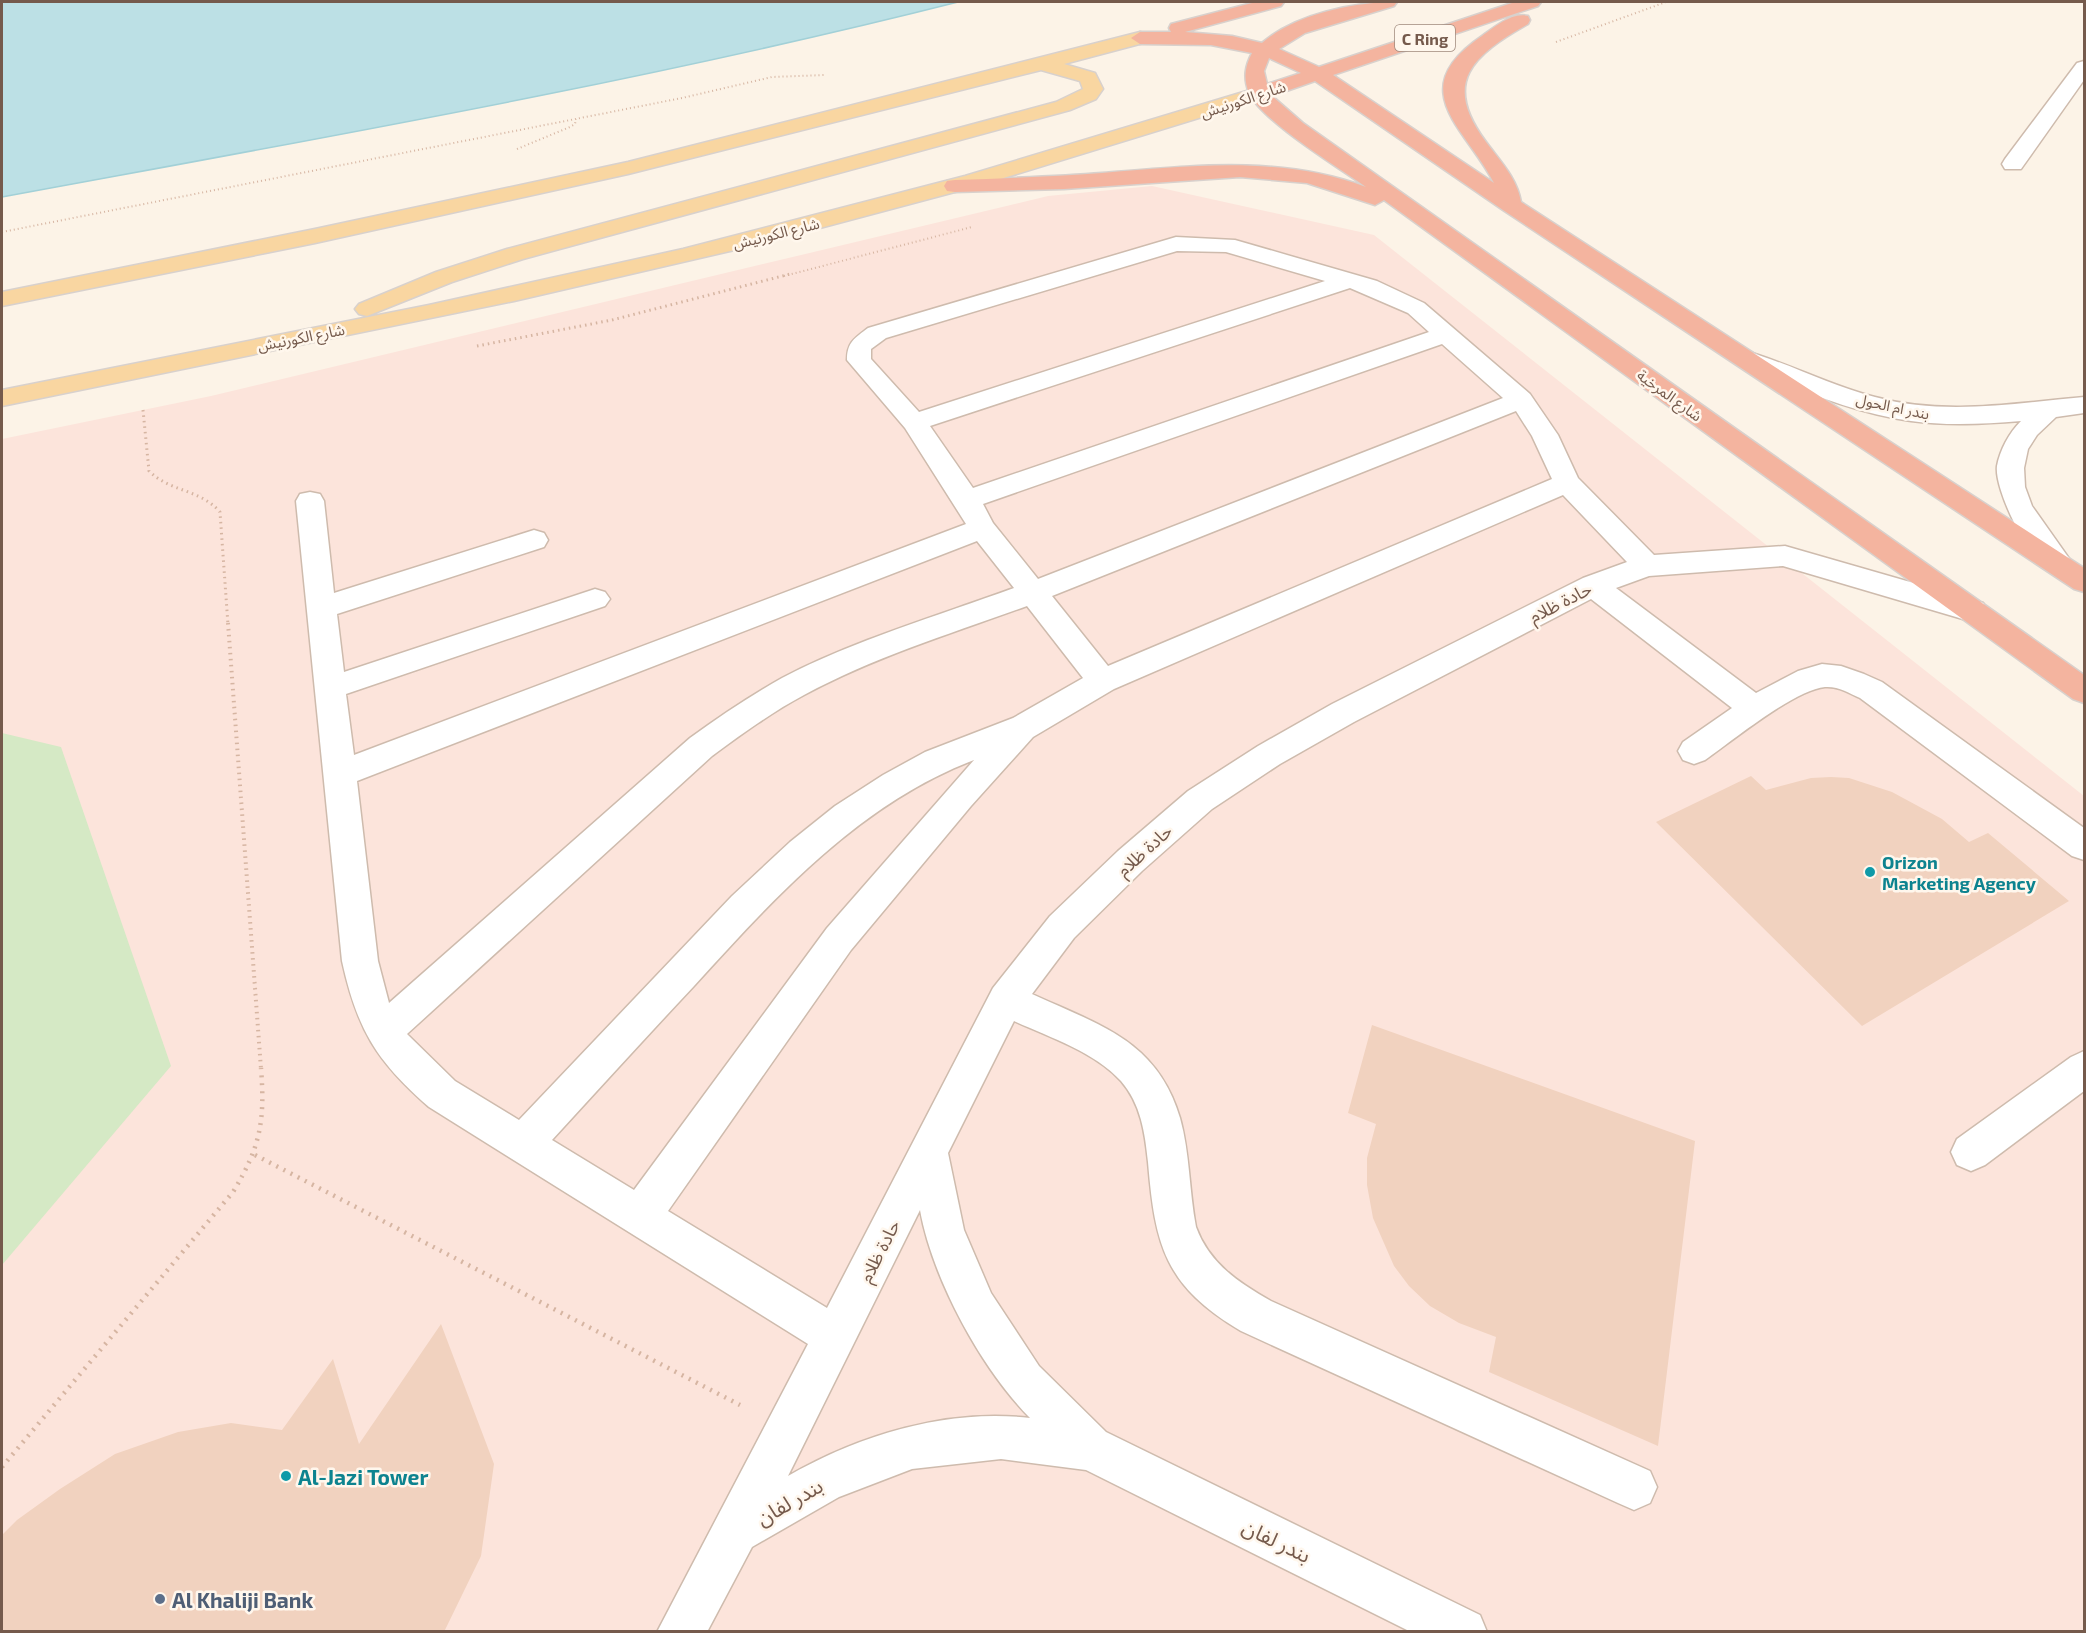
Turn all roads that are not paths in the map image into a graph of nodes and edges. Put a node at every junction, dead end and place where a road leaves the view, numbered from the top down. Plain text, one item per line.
1 (1275, 2) edge
2 (1388, 2) edge
3 (1532, 2) edge
4 (1553, 2) edge
5 (1140, 38) junction
6 (1265, 48) junction
7 (1040, 64) junction
8 (2085, 67) edge
9 (1318, 74) junction
10 (1260, 93) junction
11 (2013, 164) dead end
12 (955, 186) junction
13 (1510, 205) junction
14 (1416, 213) junction
15 (1348, 281) junction
16 (2, 299) edge
17 (319, 333) junction
18 (1447, 334) junction
19 (1745, 359) junction
20 (2, 398) edge
21 (1521, 400) junction
22 (2085, 405) edge
23 (2048, 410) junction
24 (914, 422) junction
25 (1567, 483) junction
26 (967, 500) junction
27 (310, 501) dead end
28 (982, 528) junction
29 (534, 540) dead end
30 (2059, 564) junction
31 (1647, 566) junction
32 (2085, 582) edge
33 (1593, 585) junction
34 (1031, 593) junction
35 (595, 599) dead end
36 (321, 608) junction
37 (1972, 611) junction
38 (1103, 681) junction
39 (330, 688) junction
40 (2085, 691) edge
41 (1755, 709) junction
42 (1024, 727) junction
43 (1694, 751) dead end
44 (340, 774) junction
45 (2085, 846) edge
46 (1006, 1000) junction
47 (382, 1032) junction
48 (2085, 1069) edge
49 (523, 1144) junction
50 (1971, 1152) dead end
51 (930, 1153) junction
52 (640, 1216) junction
53 (836, 1337) junction
54 (1090, 1448) junction
55 (1634, 1487) dead end
56 (736, 1531) junction
57 (681, 1632) edge
58 (1463, 1632) edge

1 - 5 highway
2 - 6 highway
3 - 9 highway, شارع الكورنيش / C Ring
4 - 13 highway
5 - 6 highway
5 - 7 main road
6 - 9 highway
6 - 10 highway
7 - 16 main road
7 - 17 main road
8 - 11 street
9 - 10 highway, شارع الكورنيش / C Ring
9 - 13 highway
10 - 12 main road, شارع الكورنيش / C Ring
10 - 14 highway, شارع المرخية
12 - 14 highway
12 - 17 main road, شارع الكورنيش / C Ring
13 - 19 highway
14 - 37 highway, شارع المرخية
15 - 18 street
15 - 24 street
15 - 24 street
17 - 20 main road, شارع الكورنيش / C Ring
18 - 21 street
18 - 26 street
19 - 23 street, بندر ام الحول
19 - 30 highway
21 - 25 street
21 - 34 street
22 - 23 street, بندر ام الحول
23 - 30 street
24 - 26 street
25 - 31 street
25 - 38 street
26 - 28 street
27 - 36 street
28 - 34 street
28 - 44 street
29 - 36 street
30 - 32 highway
31 - 33 street, حادة ظلام
31 - 37 street, حادة ظلام
33 - 41 street
33 - 46 street, حادة ظلام
34 - 38 street
34 - 47 street
35 - 39 street
36 - 39 street
37 - 40 highway, شارع المرخية
38 - 42 street
39 - 44 street
41 - 43 street
41 - 45 street
42 - 49 street
42 - 52 street
44 - 47 street
46 - 51 street, حادة ظلام
46 - 55 street
47 - 49 street
48 - 50 street
49 - 52 street
51 - 53 street, حادة ظلام
51 - 54 street, بندر لفان
52 - 53 street
53 - 56 street, حادة ظلام
54 - 56 street, بندر لفان
54 - 58 street, بندر لفان
56 - 57 street, حادة ظلام

